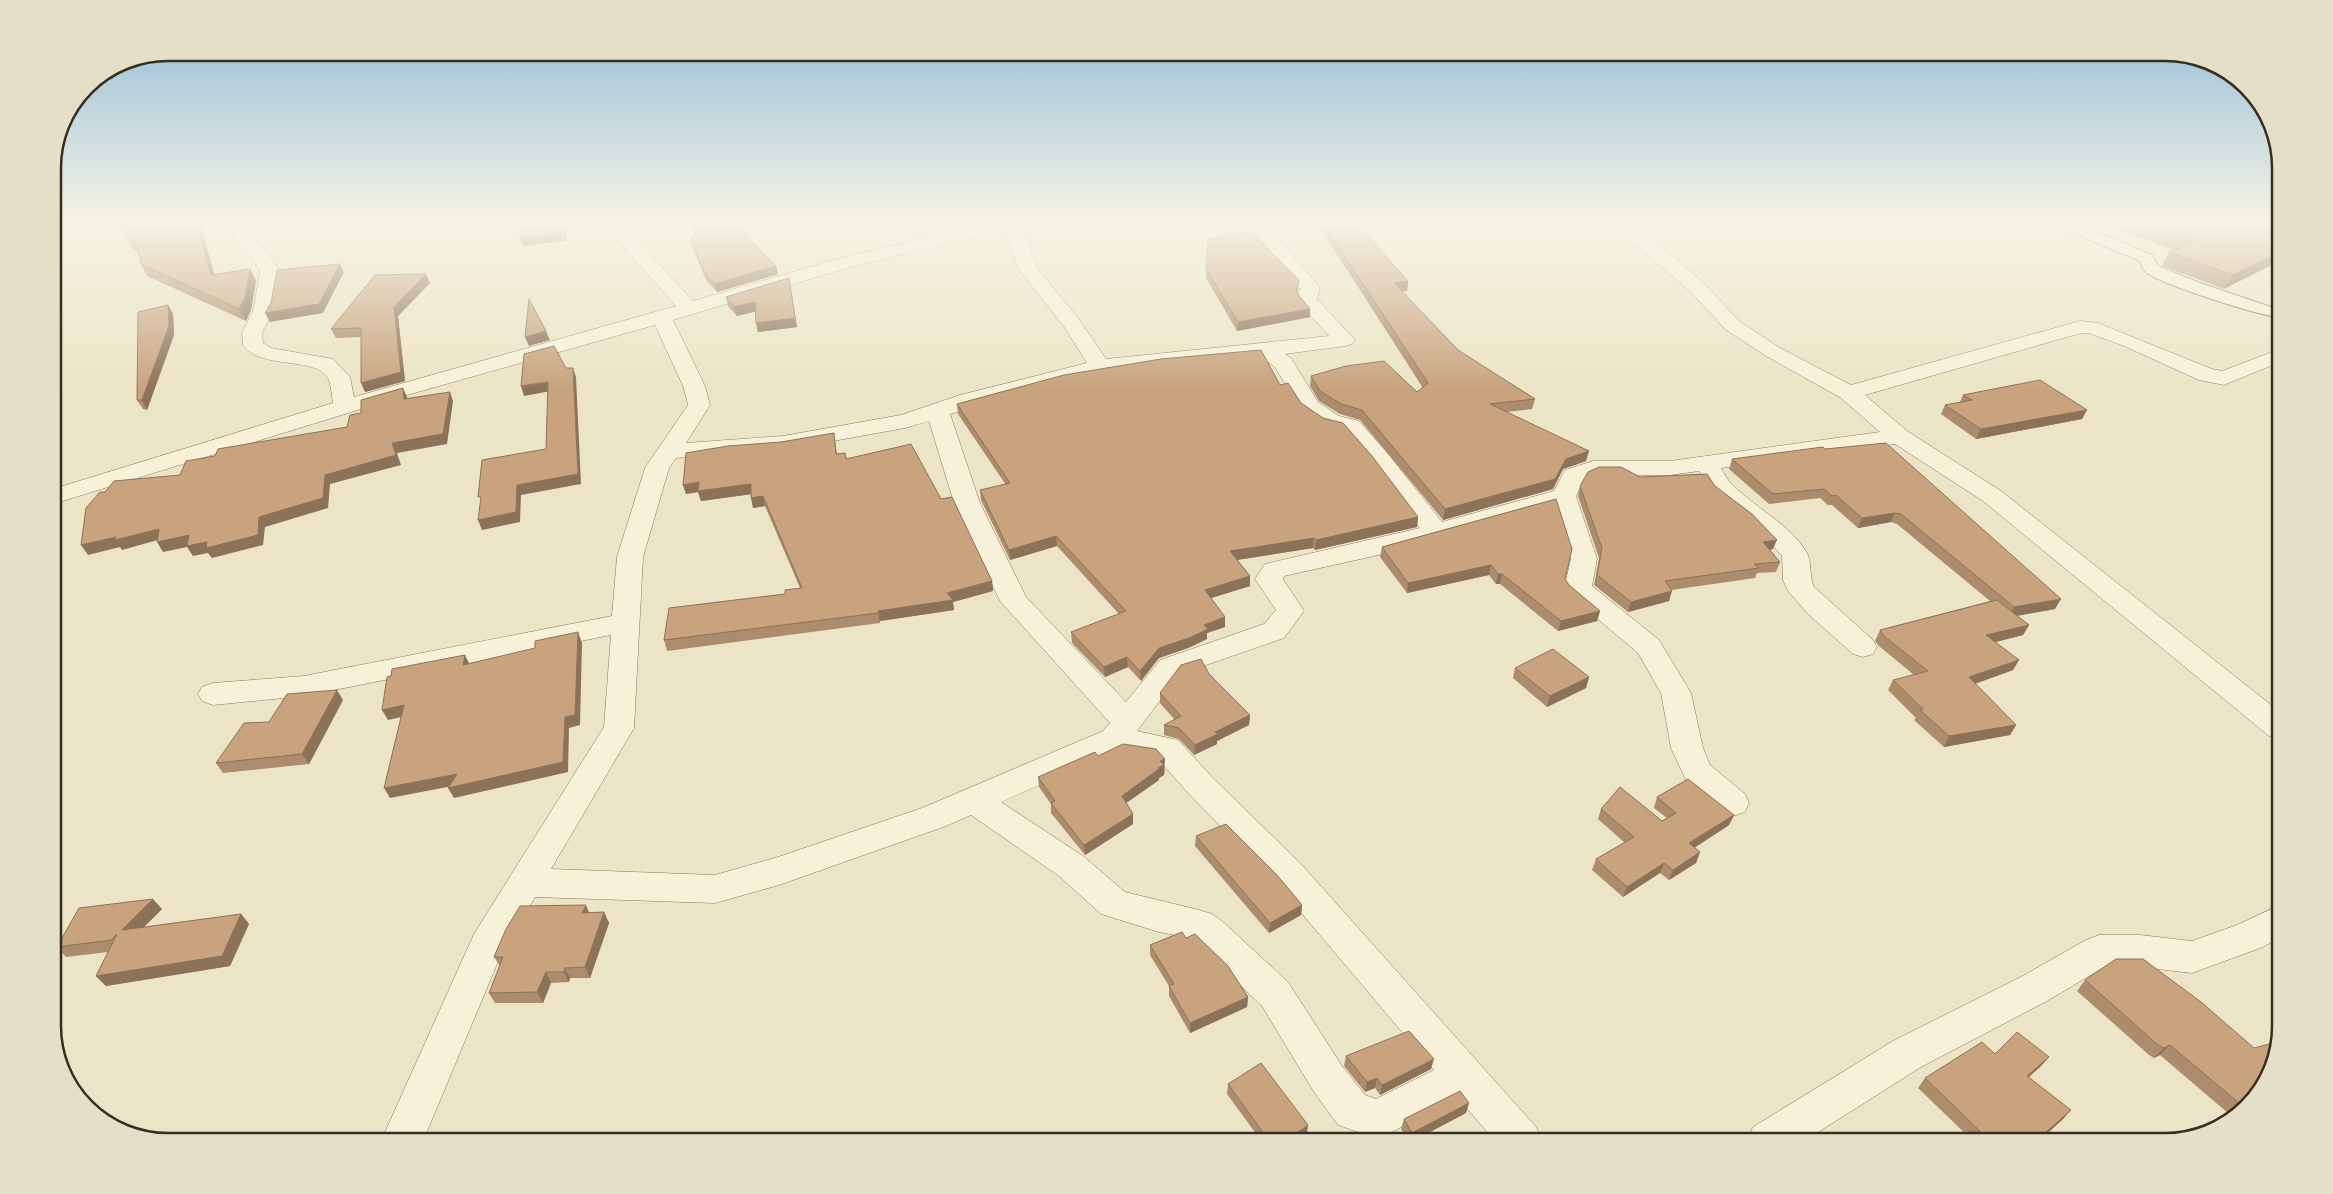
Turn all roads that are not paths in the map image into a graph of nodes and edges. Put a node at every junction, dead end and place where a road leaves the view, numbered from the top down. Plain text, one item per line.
1 (269, 279) edge
2 (662, 279) edge
3 (791, 279) edge
4 (1036, 279) edge
5 (1302, 279) edge
6 (1687, 279) edge
7 (2175, 279) edge
8 (689, 309) junction
9 (2272, 312) edge
10 (661, 317) junction
11 (1266, 350) junction
12 (2272, 358) edge
13 (1100, 366) junction
14 (1849, 393) junction
15 (345, 407) junction
16 (937, 410) junction
17 (1899, 436) junction
18 (668, 451) junction
19 (1706, 464) junction
20 (61, 496) edge
21 (1564, 496) junction
22 (1436, 530) junction
23 (627, 622) junction
24 (1863, 647) dead end
25 (212, 694) dead end
26 (2272, 722) edge
27 (1121, 731) junction
28 (973, 800) junction
29 (1733, 804) dead end
30 (526, 882) junction
31 (2272, 924) edge
32 (1463, 1075) junction
33 (406, 1133) edge
34 (1513, 1133) edge
35 (1782, 1133) edge

1 - 15 street
2 - 8 street
3 - 8 street
4 - 13 street
5 - 11 street
6 - 14 street
7 - 9 lane
8 - 10 street
10 - 15 street
10 - 18 street
11 - 13 street
11 - 22 street
12 - 14 street
13 - 16 street
14 - 17 street
15 - 20 street
16 - 18 street
16 - 27 street
17 - 19 street
17 - 26 street
18 - 23 street
19 - 21 street
19 - 24 street
21 - 22 street
21 - 29 street
22 - 27 street
23 - 25 street
23 - 30 street
27 - 28 street
27 - 32 street
28 - 30 street
28 - 32 street
30 - 33 street
31 - 35 street
32 - 34 street

